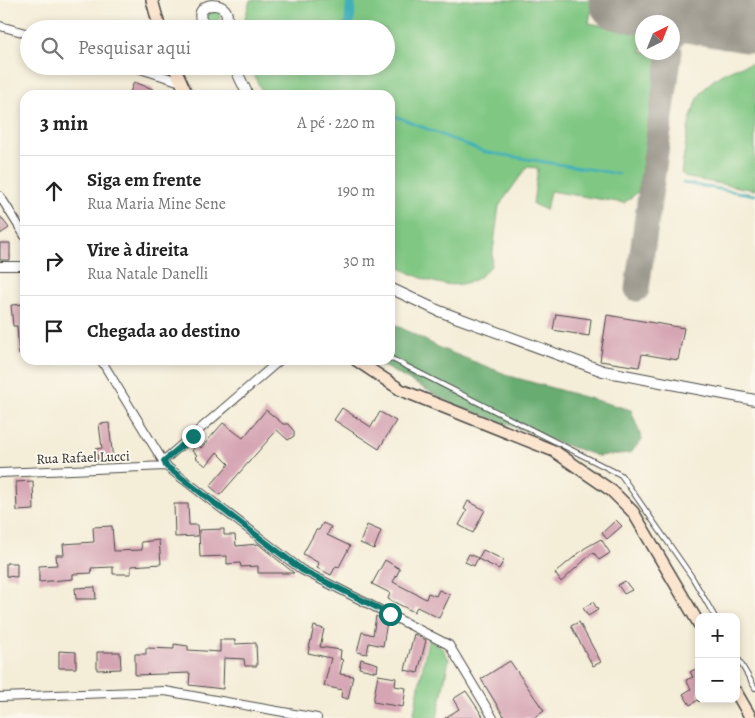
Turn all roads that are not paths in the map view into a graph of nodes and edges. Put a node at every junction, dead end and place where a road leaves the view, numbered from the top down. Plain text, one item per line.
1 (152, 0) edge
2 (198, 0) edge
3 (224, 7) edge
4 (158, 20) edge
5 (203, 20) edge
6 (204, 20) edge
7 (226, 20) edge
8 (226, 20) edge
9 (0, 26) edge
10 (20, 32) edge
11 (159, 75) edge
12 (178, 75) edge
13 (238, 75) edge
14 (181, 82) junction
15 (185, 90) edge
16 (246, 90) edge
17 (0, 196) edge
18 (20, 228) edge
19 (0, 266) edge
20 (20, 266) edge
21 (395, 290) edge
22 (395, 361) edge
23 (104, 365) edge
24 (274, 365) edge
25 (362, 365) edge
26 (755, 400) edge
27 (165, 464) junction
28 (0, 473) edge
29 (712, 613) edge
30 (695, 617) edge
31 (738, 658) edge
32 (755, 688) edge
33 (0, 697) edge
34 (740, 699) edge
35 (317, 718) edge
36 (493, 718) edge
37 (751, 718) edge

1 - 4 main road
2 - 5 street
3 - 6 street
3 - 7 street
3 - 8 street
9 - 10 street
11 - 14 street
12 - 14 main road
13 - 16 street
14 - 15 main road
17 - 18 street
19 - 20 street
21 - 26 street
22 - 29 lane
23 - 27 street
24 - 27 street
25 - 30 main road
27 - 28 street, Rua Rafael Lucci
27 - 36 street
31 - 32 lane
33 - 35 street
34 - 37 main road

